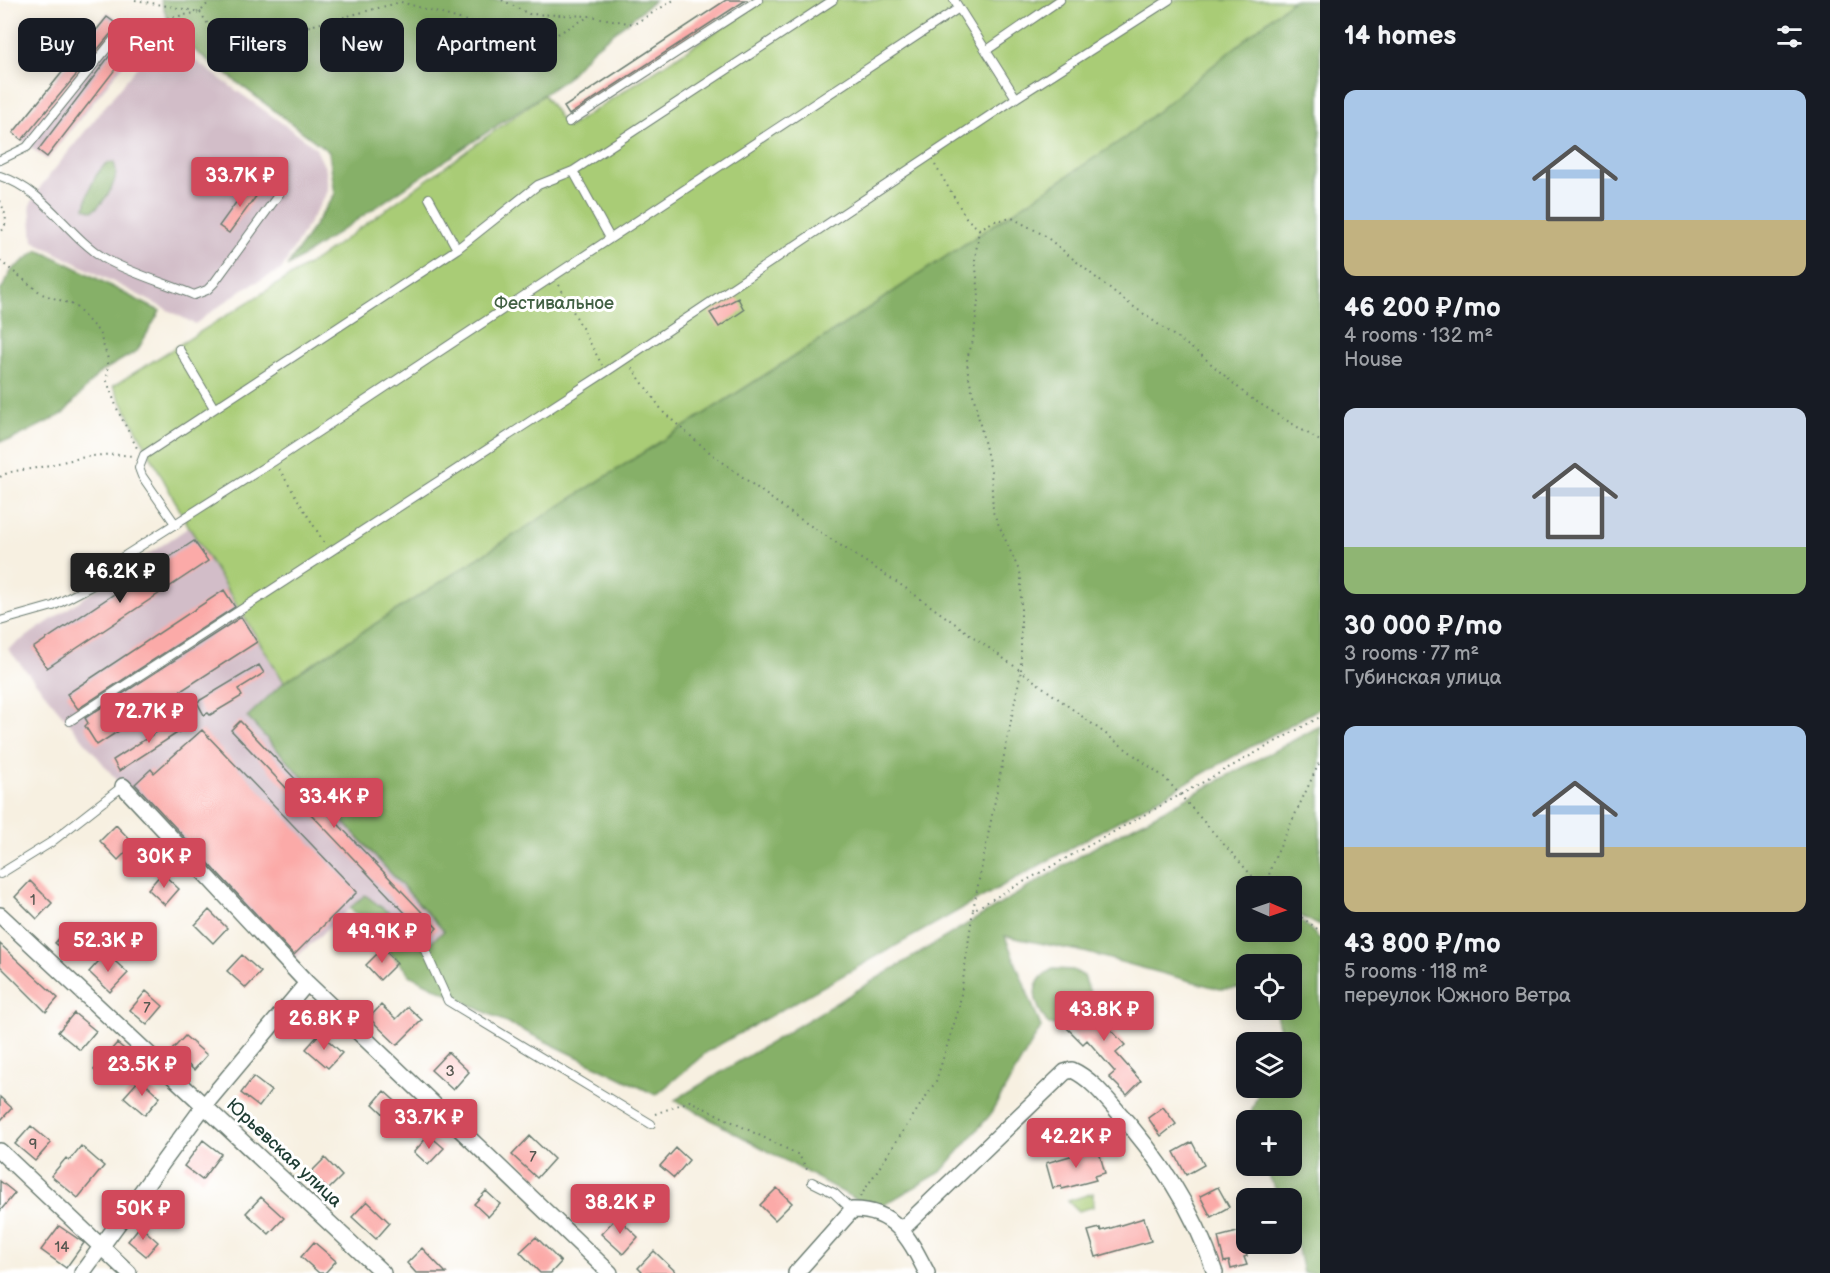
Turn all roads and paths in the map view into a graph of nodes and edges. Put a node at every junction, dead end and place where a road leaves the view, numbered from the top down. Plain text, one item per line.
1 (135, 0) edge
2 (211, 0) edge
3 (502, 0) edge
4 (674, 0) edge
5 (758, 0) edge
6 (833, 0) edge
7 (954, 0) edge
8 (1060, 0) edge
9 (1169, 0) edge
10 (959, 8) junction
11 (200, 12) junction
12 (590, 16) junction
13 (170, 18) edge
14 (108, 47) edge
15 (987, 50) junction
16 (1016, 98) junction
17 (569, 122) dead end
18 (930, 157) junction
19 (0, 160) edge
20 (573, 171) junction
21 (0, 176) edge
22 (279, 194) dead end
23 (429, 198) dead end
24 (0, 201) edge
25 (0, 226) edge
26 (4, 229) junction
27 (980, 229) junction
28 (0, 233) edge
29 (610, 238) junction
30 (457, 249) junction
31 (0, 261) edge
32 (554, 275) junction
33 (179, 349) dead end
34 (626, 357) junction
35 (606, 372) junction
36 (214, 408) junction
37 (1320, 441) edge
38 (140, 460) junction
39 (274, 461) junction
40 (0, 477) edge
41 (176, 525) junction
42 (329, 551) junction
43 (0, 621) edge
44 (1021, 671) junction
45 (1320, 717) edge
46 (70, 721) dead end
47 (1320, 761) edge
48 (123, 786) joint
49 (1179, 794) junction
50 (0, 874) edge
51 (1252, 876) edge
52 (1269, 876) edge
53 (973, 910) junction
54 (0, 915) edge
55 (1302, 918) edge
56 (1320, 931) edge
57 (418, 934) dead end
58 (308, 983) junction
59 (204, 1106) junction
60 (648, 1122) joint
61 (0, 1151) edge
62 (812, 1182) joint
63 (852, 1210) junction
64 (902, 1229) junction
65 (102, 1247) junction
66 (82, 1273) edge
67 (129, 1273) edge
68 (383, 1273) edge
69 (610, 1273) edge
70 (796, 1273) edge
71 (927, 1273) edge
72 (1215, 1273) edge

1 - 11 path
2 - 11 path
3 - 12 path
4 - 12 path
5 - 17 lane
6 - 20 lane
7 - 10 lane
8 - 15 lane
9 - 16 lane
10 - 15 lane
10 - 29 lane
11 - 12 path
11 - 13 path
14 - 19 lane
15 - 16 lane
16 - 18 lane
18 - 27 path
18 - 34 lane
20 - 29 lane
20 - 30 lane
21 - 22 lane
23 - 30 lane
24 - 26 path
25 - 26 path
26 - 28 path
27 - 37 path
27 - 44 path
29 - 32 lane
30 - 36 lane
31 - 38 path
32 - 35 path
32 - 39 lane
33 - 36 lane
34 - 35 lane
34 - 44 path
35 - 42 lane
36 - 38 lane
38 - 40 path
38 - 41 lane
39 - 41 lane
39 - 42 path
41 - 43 lane
42 - 46 lane
44 - 49 path
44 - 53 path
45 - 49 path
47 - 52 path
48 - 50 lane
48 - 58 street
49 - 51 path
49 - 53 path
53 - 63 path
54 - 59 street, Юрьевская улица
55 - 56 path
57 - 60 lane
58 - 59 street
58 - 69 street
59 - 65 street
59 - 68 street, Юрьевская улица
60 - 62 path
61 - 65 street
62 - 63 lane
63 - 64 street
63 - 70 street
64 - 71 street
64 - 72 street
65 - 66 street
65 - 67 street

